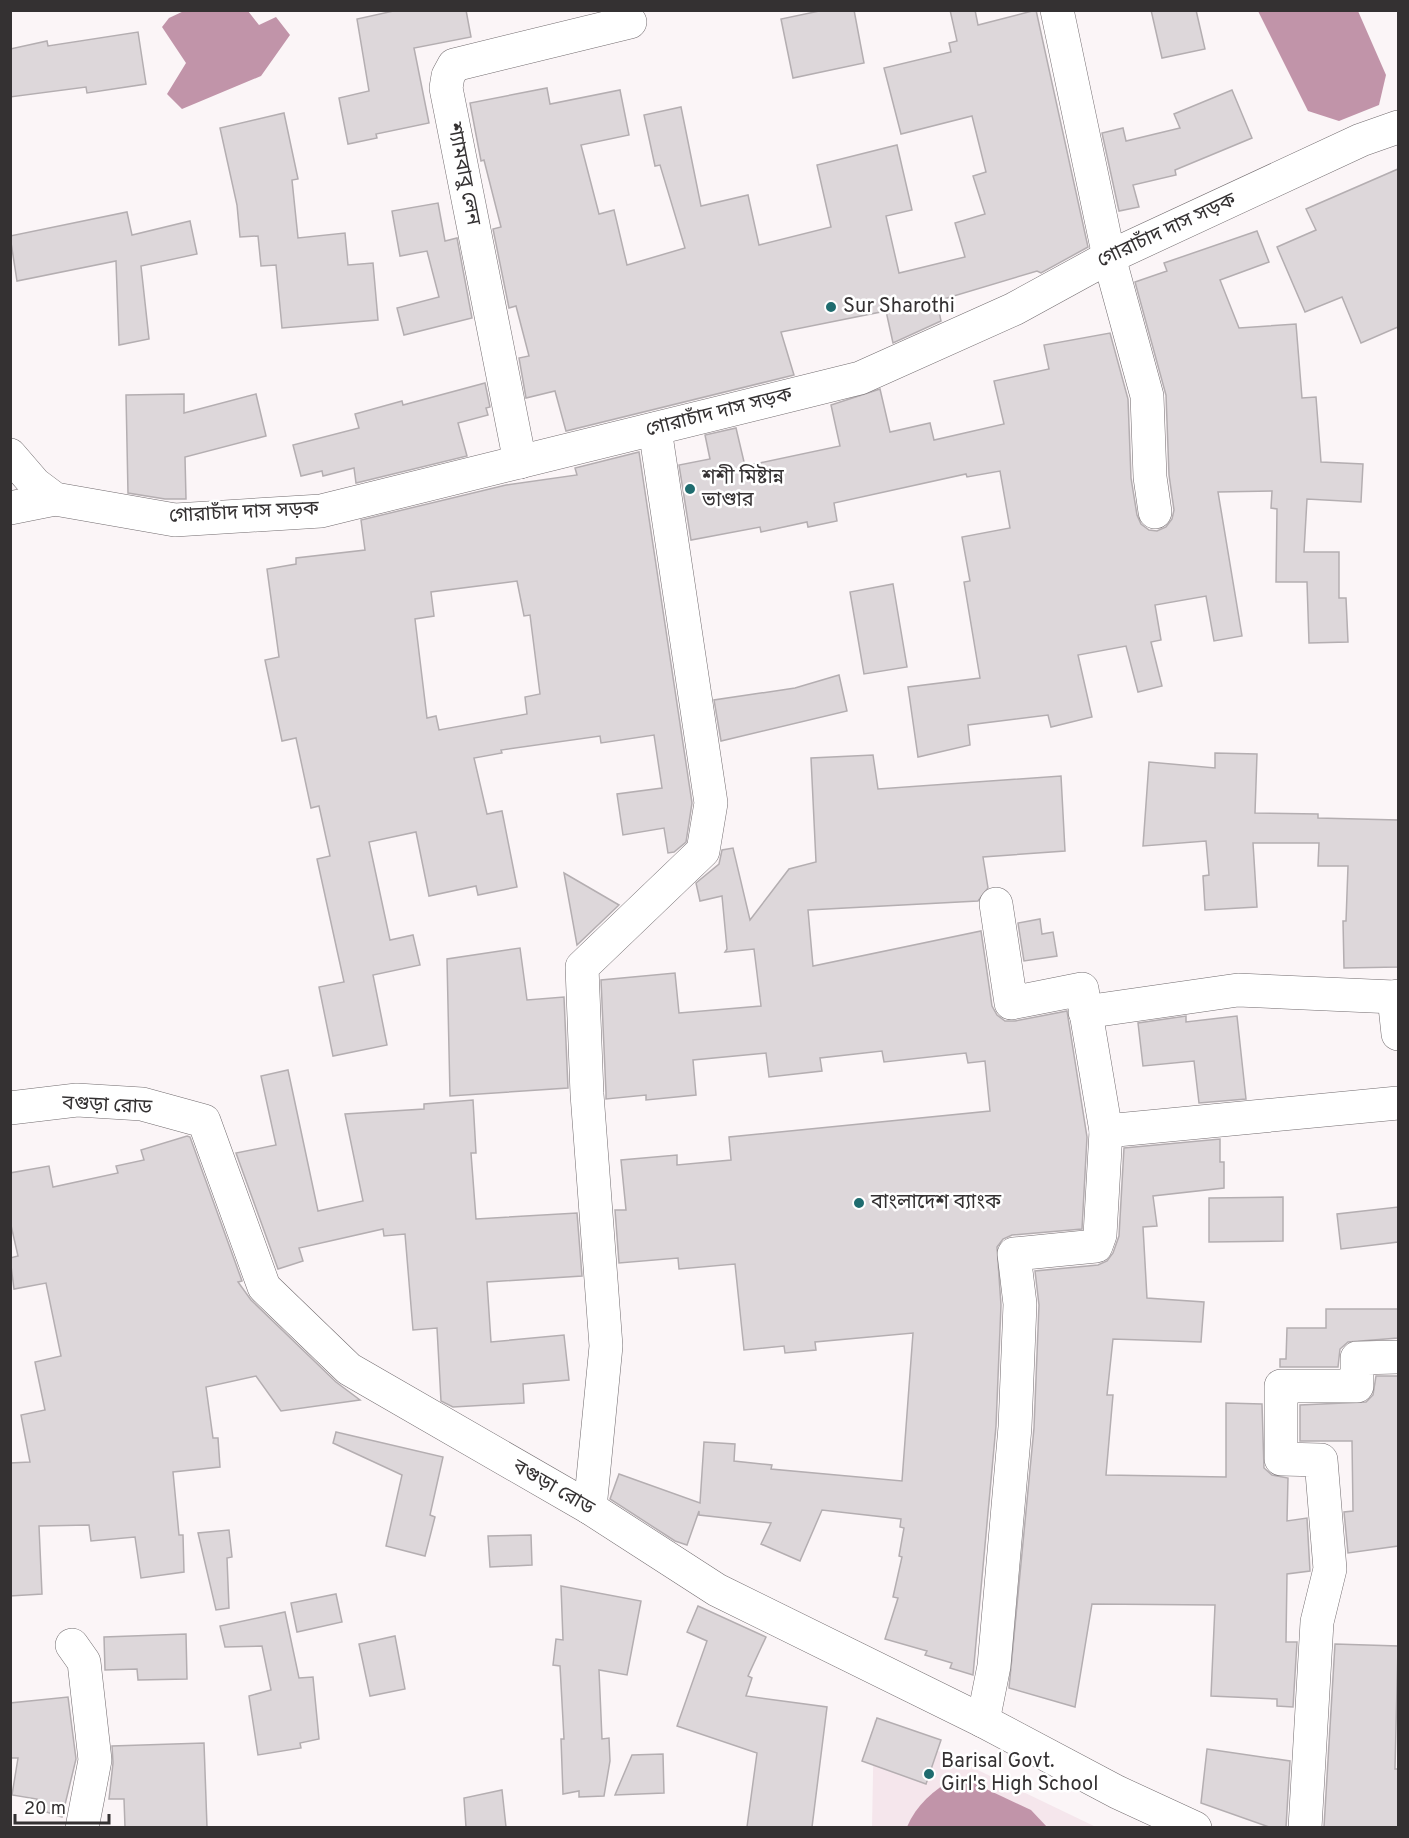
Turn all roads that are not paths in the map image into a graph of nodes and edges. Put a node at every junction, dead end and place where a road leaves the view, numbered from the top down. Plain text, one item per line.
1 (1057, 10) edge
2 (630, 22) dead end
3 (1398, 127) edge
4 (1109, 257) junction
5 (655, 429) junction
6 (10, 455) edge
7 (520, 462) junction
8 (55, 499) junction
9 (10, 508) edge
10 (1155, 512) dead end
11 (996, 904) dead end
12 (1396, 996) edge
13 (1085, 1012) junction
14 (1398, 1034) edge
15 (1398, 1103) edge
16 (10, 1108) edge
17 (1106, 1131) junction
18 (1398, 1357) edge
19 (590, 1509) junction
20 (72, 1645) dead end
21 (983, 1721) junction
22 (82, 1827) edge
23 (1195, 1827) edge
24 (1305, 1827) edge

1 - 4 street
2 - 7 street, শ্যামবাবু লেন
3 - 4 street, গোরাচাঁদ দাস সড়ক
4 - 5 street, গোরাচাঁদ দাস সড়ক
4 - 10 street
5 - 7 street, গোরাচাঁদ দাস সড়ক
5 - 19 street
6 - 8 street, গোরাচাঁদ দাস সড়ক
7 - 8 street, গোরাচাঁদ দাস সড়ক
8 - 9 street
11 - 13 street
12 - 13 street
12 - 14 street
13 - 17 street
15 - 17 street
16 - 19 street, বগুড়া রোড
17 - 21 street
18 - 24 street
19 - 21 street, বগুড়া রোড
20 - 22 street
21 - 23 street, বগুড়া রোড

